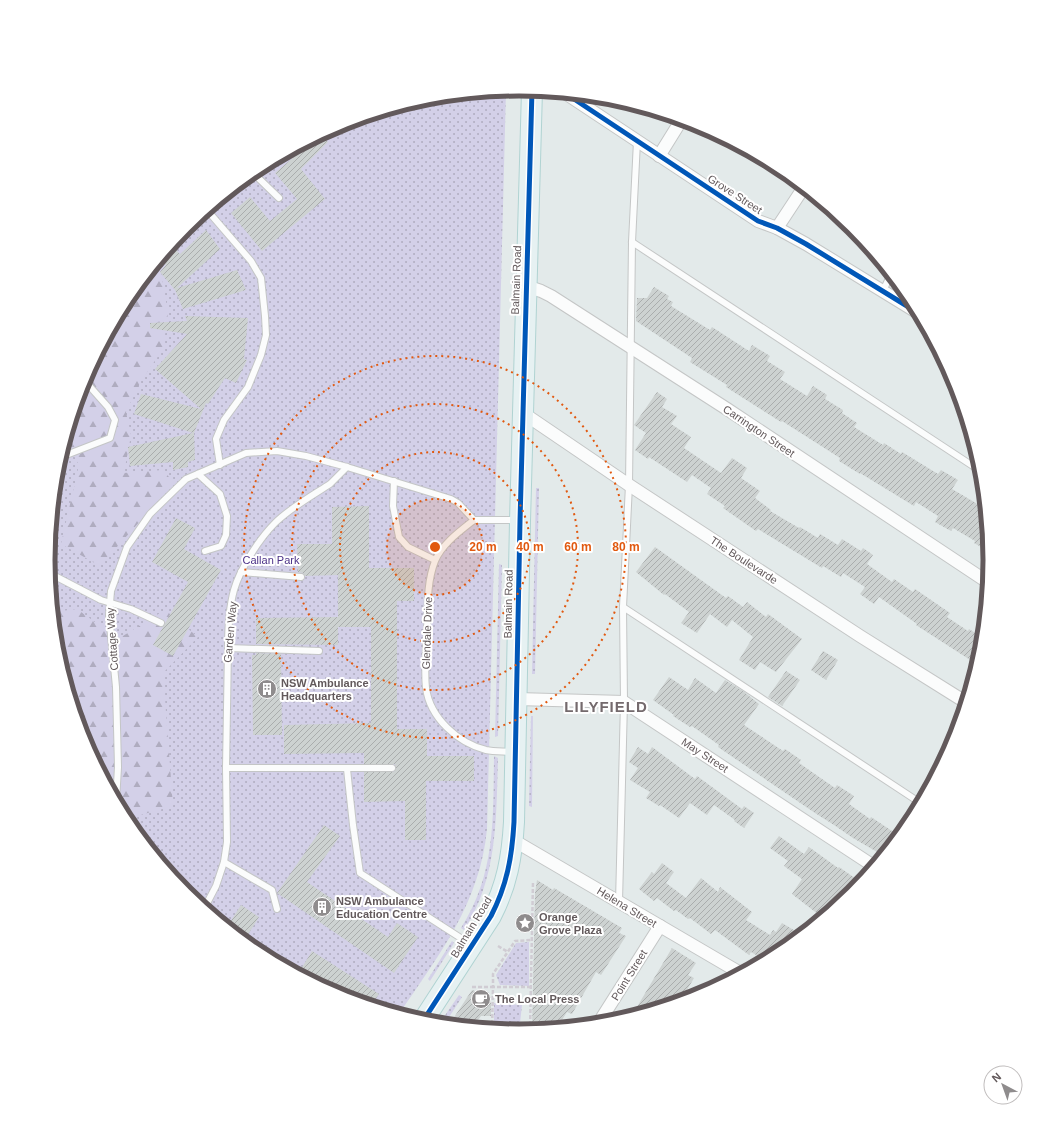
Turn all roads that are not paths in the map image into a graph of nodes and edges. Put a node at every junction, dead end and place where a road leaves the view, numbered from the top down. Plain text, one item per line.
1 (532, 96) edge
2 (573, 99) edge
3 (679, 124) edge
4 (636, 141) junction
5 (659, 156) junction
6 (257, 177) edge
7 (801, 191) edge
8 (279, 198) dead end
9 (210, 214) edge
10 (777, 228) junction
11 (632, 242) junction
12 (889, 279) edge
13 (526, 286) junction
14 (883, 291) junction
15 (909, 307) edge
16 (631, 346) junction
17 (89, 386) edge
18 (523, 413) junction
19 (68, 454) edge
20 (220, 465) junction
21 (347, 467) junction
22 (974, 467) edge
23 (198, 474) junction
24 (394, 481) junction
25 (629, 485) junction
26 (474, 520) junction
27 (520, 520) junction
28 (205, 551) dead end
29 (435, 560) junction
30 (241, 572) junction
31 (56, 577) edge
32 (301, 577) dead end
33 (983, 579) edge
34 (110, 603) junction
35 (623, 607) junction
36 (161, 624) dead end
37 (228, 648) junction
38 (319, 651) dead end
39 (517, 698) junction
40 (962, 700) edge
41 (624, 702) junction
42 (515, 752) junction
43 (226, 768) junction
44 (392, 768) dead end
45 (348, 769) junction
46 (116, 792) edge
47 (917, 801) edge
48 (513, 840) junction
49 (224, 862) junction
50 (871, 864) edge
51 (619, 902) junction
52 (207, 904) edge
53 (277, 909) dead end
54 (660, 926) junction
55 (472, 946) junction
56 (737, 971) edge
57 (427, 1016) edge
58 (602, 1017) edge

1 - 13 main road, Balmain Road
2 - 4 street, Grove Street
3 - 5 street
4 - 5 street, Grove Street
4 - 11 lane
5 - 10 street, Grove Street
6 - 8 lane
7 - 10 street
9 - 20 lane
10 - 14 street, Grove Street
11 - 16 lane
11 - 22 lane
12 - 14 lane
13 - 16 street, Carrington Street
13 - 18 main road, Balmain Road
14 - 15 street, Grove Street
16 - 25 lane
16 - 33 street, Carrington Street
17 - 19 lane
18 - 25 street, The Boulevarde
18 - 27 main road, Balmain Road
20 - 21 lane, Cottage Way
20 - 23 lane, Cottage Way
21 - 24 lane
21 - 30 lane, Garden Way
23 - 28 lane
23 - 34 lane, Cottage Way
24 - 26 lane
24 - 29 lane
25 - 35 lane
25 - 40 street, The Boulevarde
26 - 27 lane
26 - 29 lane, Glendale Drive
27 - 39 main road, Balmain Road
29 - 42 lane, Glendale Drive
30 - 32 lane
30 - 37 lane, Garden Way
31 - 34 lane
34 - 36 lane
34 - 46 lane, Cottage Way
35 - 41 lane
35 - 47 lane
37 - 38 lane
37 - 43 lane, Garden Way
39 - 41 street
39 - 42 main road, Balmain Road
41 - 50 street, May Street
41 - 51 lane
42 - 48 main road, Balmain Road
43 - 45 lane
43 - 49 lane, Garden Way
44 - 45 lane
45 - 55 lane
48 - 51 street, Helena Street
48 - 55 main road, Balmain Road
49 - 52 lane, Garden Way
49 - 53 lane
51 - 54 street, Helena Street
54 - 56 street, Helena Street
54 - 58 street, Point Street
55 - 57 main road, Balmain Road

